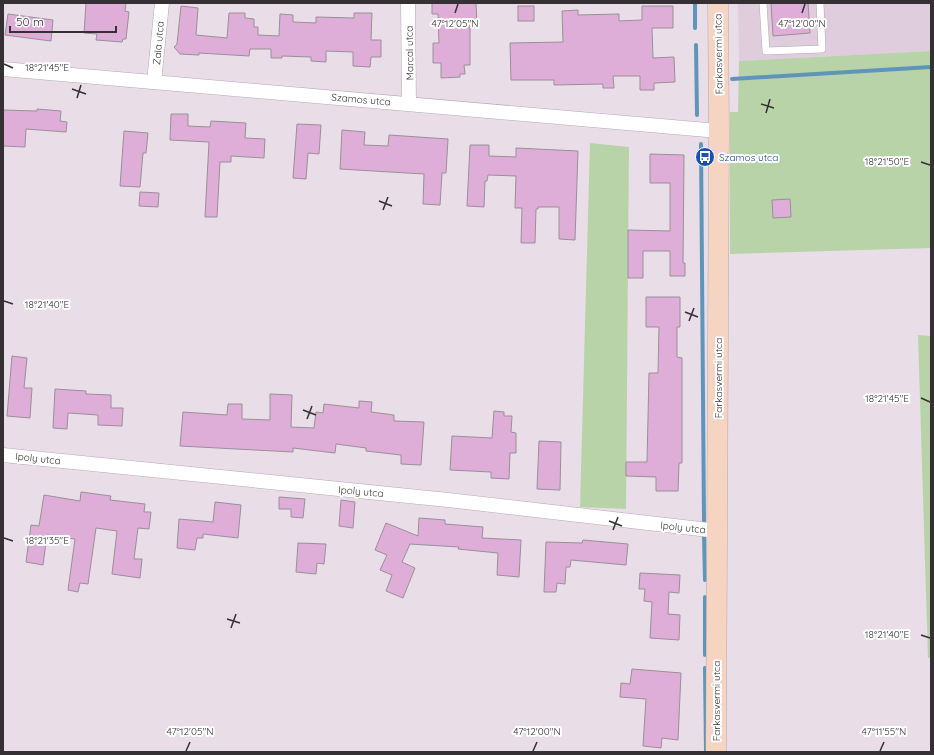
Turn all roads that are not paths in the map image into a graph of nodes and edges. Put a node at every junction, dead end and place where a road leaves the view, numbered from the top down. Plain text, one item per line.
1 (162, 3) edge
2 (408, 3) edge
3 (718, 3) edge
4 (763, 3) edge
5 (820, 3) edge
6 (3, 69) edge
7 (154, 82) junction
8 (409, 103) junction
9 (719, 131) junction
10 (3, 454) edge
11 (718, 531) junction
12 (716, 752) edge

1 - 7 street, Zala utca
2 - 8 street, Marcal utca
3 - 9 street, Farkasvermi utca
4 - 5 lane
6 - 7 street, Szamos utca
7 - 8 street, Szamos utca
8 - 9 street, Szamos utca
9 - 11 street, Farkasvermi utca
10 - 11 street, Ipoly utca
11 - 12 street, Farkasvermi utca

